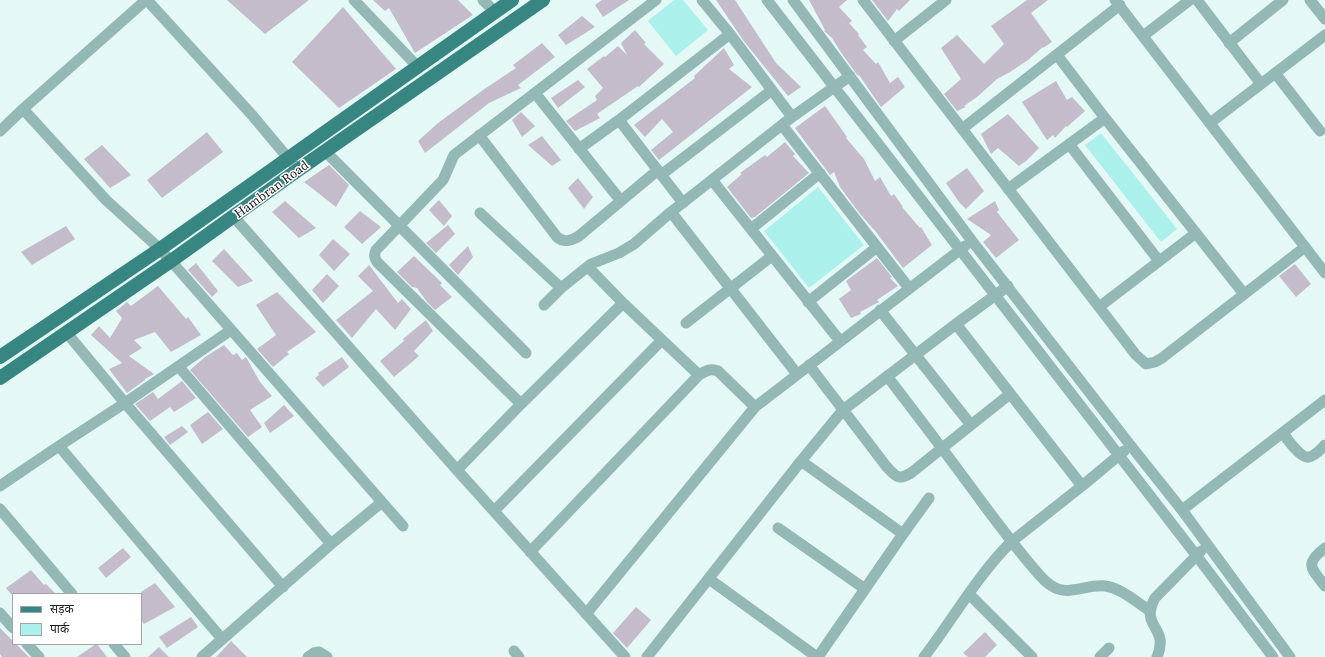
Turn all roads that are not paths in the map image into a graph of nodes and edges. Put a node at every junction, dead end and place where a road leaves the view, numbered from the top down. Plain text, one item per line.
1 (147, 0) edge
2 (354, 0) edge
3 (483, 0) edge
4 (512, 0) edge
5 (543, 0) edge
6 (656, 0) edge
7 (702, 0) edge
8 (767, 0) edge
9 (793, 0) edge
10 (863, 0) edge
11 (946, 0) edge
12 (1190, 0) edge
13 (1196, 0) edge
14 (1284, 0) edge
15 (1310, 0) edge
16 (1118, 3) edge
17 (495, 12) junction
18 (1325, 19) edge
19 (730, 34) junction
20 (1325, 35) edge
21 (1143, 36) junction
22 (894, 41) junction
23 (1229, 43) junction
24 (1057, 55) junction
25 (418, 67) junction
26 (1275, 73) junction
27 (850, 76) junction
28 (1261, 84) junction
29 (834, 88) junction
30 (772, 90) junction
31 (535, 93) junction
32 (23, 109) junction
33 (792, 117) junction
34 (1105, 118) junction
35 (619, 120) junction
36 (1210, 123) junction
37 (782, 126) junction
38 (962, 129) junction
39 (0, 132) edge
40 (1323, 132) edge
41 (479, 135) junction
42 (1070, 144) junction
43 (579, 150) junction
44 (326, 152) junction
45 (289, 158) junction
46 (298, 170) junction
47 (659, 172) junction
48 (820, 173) junction
49 (712, 180) junction
50 (1008, 189) junction
51 (621, 201) junction
52 (683, 203) junction
53 (671, 212) junction
54 (480, 214) dead end
55 (234, 217) junction
56 (399, 225) junction
57 (751, 229) junction
58 (1196, 233) junction
59 (972, 241) junction
60 (877, 247) junction
61 (1305, 247) junction
62 (160, 250) junction
63 (960, 250) junction
64 (772, 256) junction
65 (1159, 261) junction
66 (171, 262) junction
67 (588, 267) junction
68 (1325, 272) edge
69 (1008, 286) junction
70 (561, 288) junction
71 (730, 288) junction
72 (909, 288) junction
73 (1244, 294) junction
74 (995, 296) junction
75 (808, 302) junction
76 (623, 303) junction
77 (544, 304) dead end
78 (1099, 306) junction
79 (880, 310) junction
80 (686, 323) dead end
81 (956, 324) junction
82 (231, 330) junction
83 (66, 332) junction
84 (662, 340) junction
85 (840, 341) junction
86 (526, 353) dead end
87 (915, 355) junction
88 (0, 357) edge
89 (809, 365) junction
90 (179, 367) junction
91 (797, 374) junction
92 (699, 375) junction
93 (887, 376) junction
94 (0, 378) edge
95 (1010, 394) junction
96 (1325, 400) edge
97 (125, 403) junction
98 (521, 404) junction
99 (755, 407) junction
100 (843, 410) junction
101 (971, 425) junction
102 (1283, 433) junction
103 (1325, 445) edge
104 (60, 446) junction
105 (1131, 446) junction
106 (943, 448) junction
107 (1119, 455) junction
108 (801, 461) junction
109 (457, 470) junction
110 (0, 486) edge
111 (1082, 486) junction
112 (929, 498) dead end
113 (382, 502) junction
114 (0, 509) edge
115 (1182, 510) junction
116 (494, 511) junction
117 (403, 526) dead end
118 (778, 528) dead end
119 (903, 534) junction
120 (1011, 542) junction
121 (331, 544) junction
122 (1208, 545) junction
123 (1325, 548) edge
124 (530, 552) junction
125 (1196, 555) junction
126 (709, 579) junction
127 (1325, 586) edge
128 (283, 587) junction
129 (865, 589) junction
130 (71, 593) edge
131 (969, 594) junction
132 (1150, 610) junction
133 (0, 613) edge
134 (586, 614) junction
135 (12, 627) edge
136 (222, 639) junction
137 (28, 645) edge
138 (115, 645) edge
139 (1109, 648) dead end
140 (928, 656) edge
141 (39, 657) edge
142 (125, 657) edge
143 (202, 657) edge
144 (308, 657) edge
145 (327, 657) edge
146 (625, 657) edge
147 (647, 657) edge
148 (817, 657) edge
149 (1032, 657) edge
150 (1100, 657) edge
151 (1157, 657) edge
152 (1273, 657) edge
153 (1290, 657) edge

1 - 32 street
1 - 45 street
2 - 25 street
3 - 17 street
4 - 17 main road, Hambran Road
5 - 44 main road, Hambran Road
6 - 31 street
7 - 19 street
8 - 29 street
9 - 27 street
10 - 22 street
11 - 22 street
12 - 21 street
13 - 23 street
14 - 23 street
15 - 18 street
16 - 21 street
16 - 24 street
17 - 25 main road, Hambran Road
19 - 30 street
19 - 35 street
20 - 26 street
21 - 36 street
22 - 38 street
23 - 28 street
24 - 34 street
24 - 38 street
25 - 45 main road, Hambran Road
26 - 28 street
26 - 40 street
27 - 29 street
27 - 59 street
28 - 36 street
29 - 33 street
29 - 63 street
30 - 33 street
30 - 47 street
31 - 41 street
31 - 43 street
32 - 39 street
32 - 62 street
33 - 37 street
34 - 42 street
34 - 58 street
35 - 43 street
35 - 47 street
36 - 61 street
37 - 48 street
37 - 49 street
38 - 50 street
41 - 51 street
41 - 56 street
42 - 50 street
42 - 65 street
43 - 51 street
44 - 46 main road, Hambran Road
44 - 56 street
45 - 46 street
45 - 62 main road, Hambran Road
46 - 55 main road, Hambran Road
47 - 51 street
47 - 52 street
48 - 57 street
48 - 60 street
49 - 52 street
49 - 57 street
50 - 78 street
52 - 53 street
53 - 67 street
53 - 71 street
54 - 70 street
55 - 66 main road, Hambran Road
55 - 109 street
56 - 86 street
56 - 98 street
57 - 64 street
58 - 65 street
58 - 73 street
59 - 63 street
59 - 69 street
60 - 72 street
60 - 75 street
61 - 68 street
61 - 73 street
62 - 66 street
62 - 88 main road, Hambran Road
63 - 72 street
63 - 74 street
64 - 71 street
64 - 75 street
65 - 78 street
66 - 82 street
66 - 83 main road, Hambran Road
67 - 70 street
67 - 76 street
69 - 74 street
69 - 105 street
70 - 77 street
71 - 80 street
71 - 91 street
72 - 79 street
73 - 78 street
74 - 81 street
74 - 107 street
75 - 85 street
76 - 84 street
76 - 98 street
79 - 85 street
79 - 87 street
81 - 87 street
81 - 95 street
82 - 90 street
82 - 113 street
83 - 94 main road, Hambran Road
83 - 97 street
84 - 92 street
84 - 116 street
85 - 89 street
87 - 93 street
87 - 101 street
89 - 91 street
89 - 100 street
90 - 97 street
90 - 121 street
91 - 99 street
92 - 99 street
92 - 124 street
93 - 100 street
93 - 106 street
95 - 101 street
95 - 111 street
96 - 102 street
97 - 104 street
97 - 128 street
98 - 109 street
99 - 134 street
100 - 106 street
100 - 108 street
101 - 106 street
102 - 103 street
102 - 115 street
104 - 110 street
104 - 136 street
105 - 107 street
105 - 115 street
106 - 120 street
107 - 111 street
107 - 125 street
108 - 119 street
108 - 126 street
109 - 116 street
111 - 120 street
112 - 119 street
113 - 117 street
113 - 121 street
114 - 130 street
115 - 122 street
116 - 124 street
118 - 129 street
119 - 129 street
120 - 131 street
120 - 132 street
121 - 128 street
122 - 125 street
122 - 153 street
123 - 127 street
124 - 134 street
125 - 132 street
125 - 152 street
126 - 147 street
126 - 148 street
128 - 136 street
129 - 148 street
131 - 140 street
131 - 149 street
132 - 151 street
133 - 135 street
134 - 146 street
136 - 143 street
137 - 141 street
138 - 142 street
139 - 150 street
144 - 145 street

